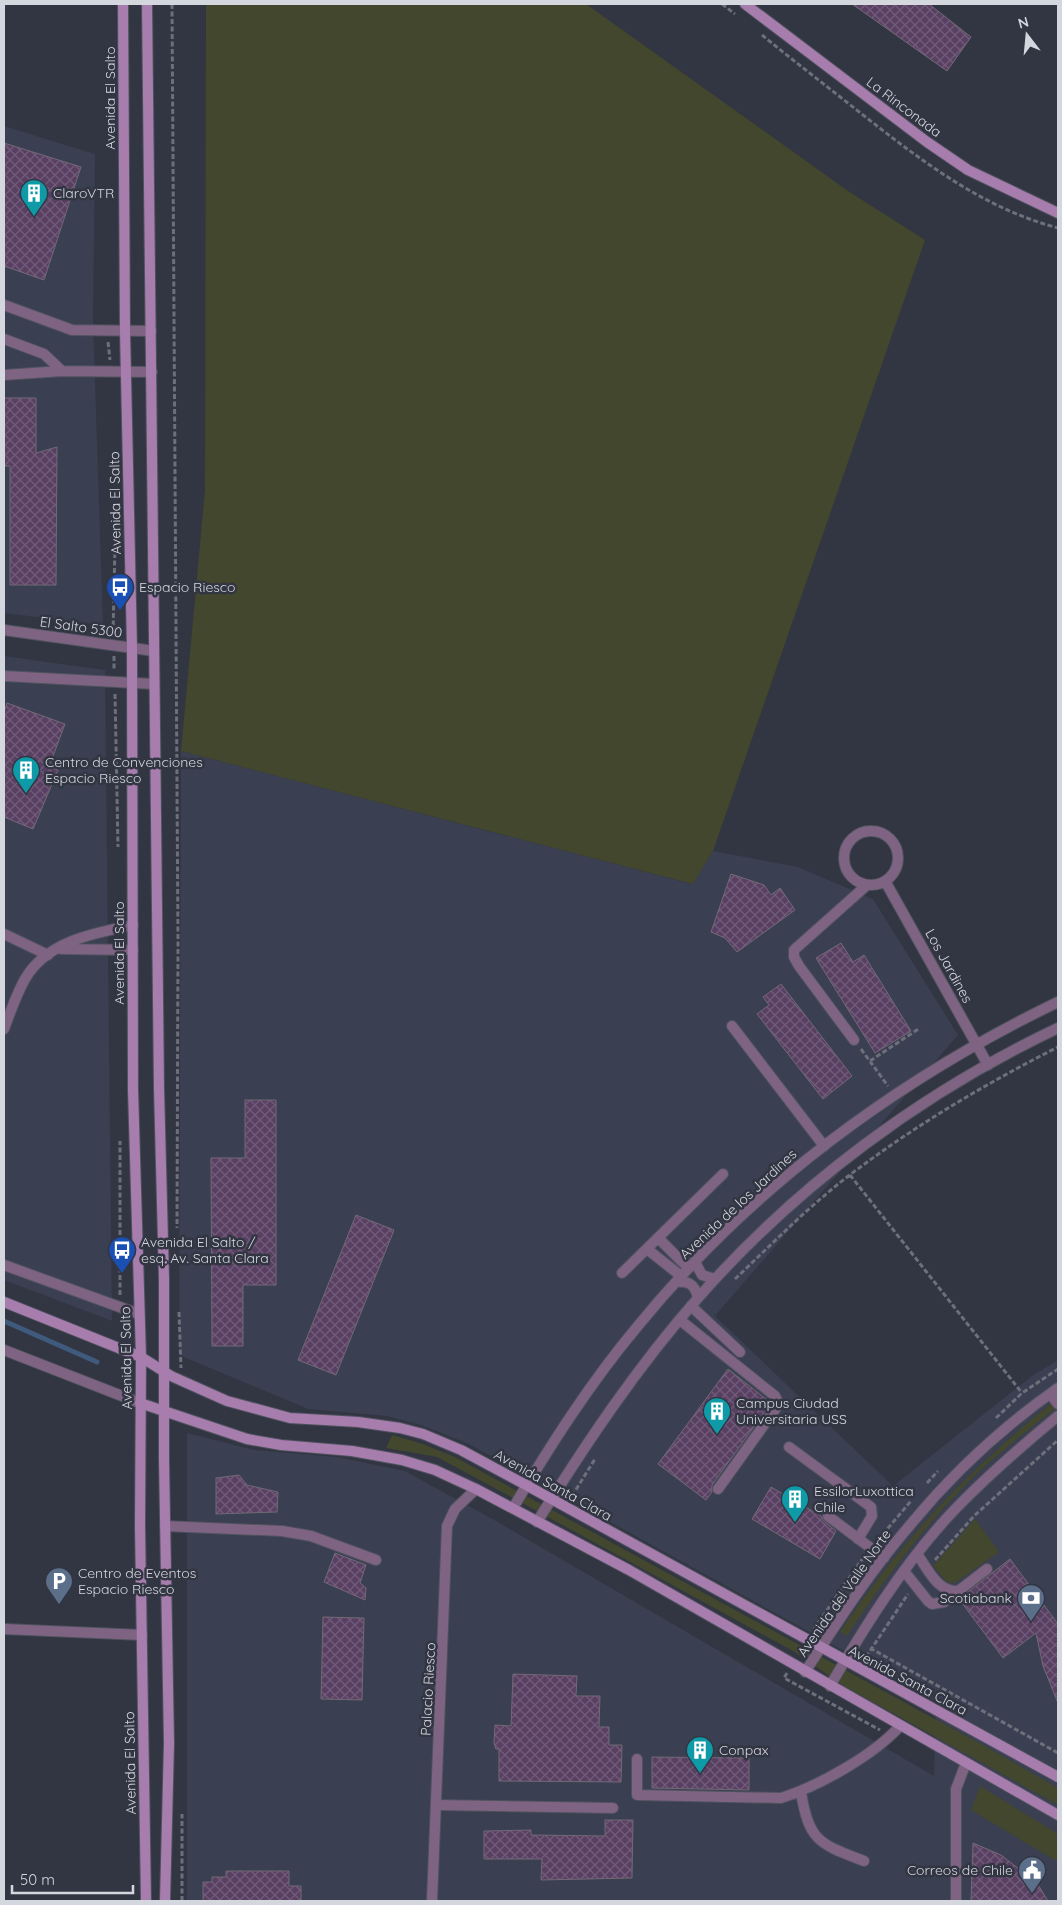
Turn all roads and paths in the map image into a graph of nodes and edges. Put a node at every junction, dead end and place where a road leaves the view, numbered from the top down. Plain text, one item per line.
1 (123, 4) edge
2 (147, 4) edge
3 (172, 4) edge
4 (745, 4) edge
5 (1058, 213) edge
6 (4, 305) edge
7 (107, 331) junction
8 (125, 331) junction
9 (151, 331) junction
10 (4, 339) edge
11 (62, 371) junction
12 (111, 372) junction
13 (152, 372) junction
14 (126, 373) junction
15 (4, 375) edge
16 (115, 540) dead end
17 (4, 630) edge
18 (113, 645) junction
19 (132, 648) junction
20 (154, 651) junction
21 (4, 676) edge
22 (115, 683) junction
23 (131, 684) junction
24 (154, 684) junction
25 (118, 850) dead end
26 (885, 881) junction
27 (867, 886) junction
28 (133, 925) junction
29 (4, 934) edge
30 (57, 949) junction
31 (133, 950) junction
32 (48, 955) junction
33 (1058, 1002) edge
34 (732, 1026) dead end
35 (920, 1028) dead end
36 (1058, 1028) edge
37 (4, 1030) edge
38 (854, 1040) joint
39 (976, 1043) junction
40 (1058, 1047) edge
41 (870, 1061) junction
42 (988, 1065) junction
43 (894, 1095) junction
44 (120, 1133) dead end
45 (824, 1146) junction
46 (723, 1174) dead end
47 (850, 1175) junction
48 (177, 1238) dead end
49 (658, 1238) junction
50 (647, 1249) junction
51 (4, 1265) edge
52 (692, 1265) junction
53 (622, 1273) dead end
54 (679, 1279) junction
55 (715, 1279) junction
56 (728, 1286) dead end
57 (698, 1298) junction
58 (4, 1302) edge
59 (178, 1306) dead end
60 (690, 1306) junction
61 (120, 1307) junction
62 (139, 1314) junction
63 (680, 1320) junction
64 (4, 1350) edge
65 (740, 1352) dead end
66 (140, 1357) junction
67 (165, 1372) junction
68 (182, 1381) junction
69 (1054, 1390) edge
70 (1022, 1393) dead end
71 (140, 1403) junction
72 (1058, 1404) edge
73 (164, 1411) junction
74 (1058, 1416) edge
75 (1058, 1440) edge
76 (789, 1447) dead end
77 (599, 1452) dead end
78 (526, 1485) junction
79 (476, 1489) junction
80 (718, 1490) dead end
81 (551, 1500) junction
82 (565, 1507) junction
83 (512, 1508) junction
84 (828, 1516) dead end
85 (537, 1522) junction
86 (165, 1526) junction
87 (858, 1539) junction
88 (917, 1554) junction
89 (884, 1558) junction
90 (376, 1560) dead end
91 (928, 1569) junction
92 (987, 1569) dead end
93 (904, 1571) junction
94 (915, 1585) junction
95 (958, 1591) junction
96 (4, 1629) edge
97 (142, 1635) junction
98 (820, 1648) junction
99 (845, 1661) junction
100 (805, 1672) junction
101 (830, 1686) junction
102 (900, 1726) junction
103 (1058, 1753) edge
104 (637, 1760) dead end
105 (966, 1763) junction
106 (1057, 1775) edge
107 (801, 1792) junction
108 (436, 1805) junction
109 (613, 1808) dead end
110 (1058, 1815) edge
111 (864, 1861) dead end
112 (146, 1901) edge
113 (165, 1901) edge
114 (432, 1901) edge
115 (956, 1901) edge

1 - 8 main road, Avenida El Salto
2 - 9 main road
3 - 48 path
4 - 5 main road, La Rinconada
6 - 7 street
7 - 8 street
7 - 12 path
8 - 9 street
8 - 14 main road, Avenida El Salto
9 - 13 main road
10 - 11 street
11 - 12 street
11 - 15 street
12 - 14 street
13 - 14 street
13 - 20 main road
14 - 19 main road, Avenida El Salto
16 - 18 path
17 - 18 street, El Salto 5300
18 - 19 street, El Salto 5300
18 - 22 path
19 - 20 street, El Salto 5300
19 - 23 main road, Avenida El Salto
20 - 24 main road
21 - 22 street
22 - 23 street
22 - 25 path
23 - 24 street
23 - 28 main road, Avenida El Salto
24 - 67 main road
26 - 27 street
26 - 27 street
26 - 39 street, Los Jardines
27 - 38 street
28 - 30 street
28 - 31 main road, Avenida El Salto
29 - 32 street
30 - 31 street
30 - 32 street
31 - 62 main road, Avenida El Salto
32 - 37 street
33 - 39 street, Avenida de los Jardines
34 - 45 street
35 - 41 path
36 - 42 street
38 - 41 path
39 - 42 street, Los Jardines
39 - 43 street, Avenida de los Jardines
40 - 47 path
41 - 43 path
42 - 55 street
43 - 45 street, Avenida de los Jardines
44 - 61 path
45 - 52 street, Avenida de los Jardines
46 - 49 street
47 - 56 path
47 - 70 path
49 - 50 street
49 - 52 street
50 - 53 street
50 - 54 street
51 - 61 street
52 - 54 street, Avenida de los Jardines
52 - 55 street
54 - 57 street
54 - 78 street, Avenida de los Jardines
55 - 57 street
57 - 60 street
58 - 66 main road, Avenida Santa Clara
59 - 68 path
60 - 63 street
60 - 65 street
61 - 62 street
62 - 66 main road, Avenida El Salto
63 - 80 street
63 - 81 street
64 - 71 street
66 - 67 main road, Avenida Santa Clara
66 - 71 main road, Avenida El Salto
67 - 68 main road, Avenida Santa Clara
67 - 73 main road
68 - 78 main road, Avenida Santa Clara
69 - 72 street
69 - 89 street, Avenida del Valle Norte
71 - 73 main road
71 - 97 main road, Avenida El Salto
73 - 79 main road
73 - 86 main road
74 - 88 street
75 - 91 path
76 - 87 street
77 - 82 path
78 - 81 main road, Avenida Santa Clara
78 - 83 street, Avenida de los Jardines
79 - 83 main road
79 - 108 street, Palacio Riesco
81 - 82 main road, Avenida Santa Clara
81 - 85 street
82 - 98 main road, Avenida Santa Clara
83 - 85 main road
84 - 87 street
85 - 100 main road
86 - 90 street
86 - 113 main road
87 - 89 street
88 - 91 street
88 - 93 street
89 - 98 street, Avenida del Valle Norte
91 - 95 street
92 - 95 street
93 - 94 street
93 - 99 street
94 - 95 street
94 - 103 path
96 - 97 street
97 - 112 main road, Avenida El Salto
98 - 99 main road, Avenida Santa Clara
98 - 100 street, Avenida del Valle Norte
99 - 101 street
99 - 106 main road, Avenida Santa Clara
100 - 101 main road
101 - 102 main road
102 - 105 main road
102 - 107 street
104 - 107 street
105 - 110 main road
105 - 115 street
107 - 111 street
108 - 109 street
108 - 114 street, Palacio Riesco

